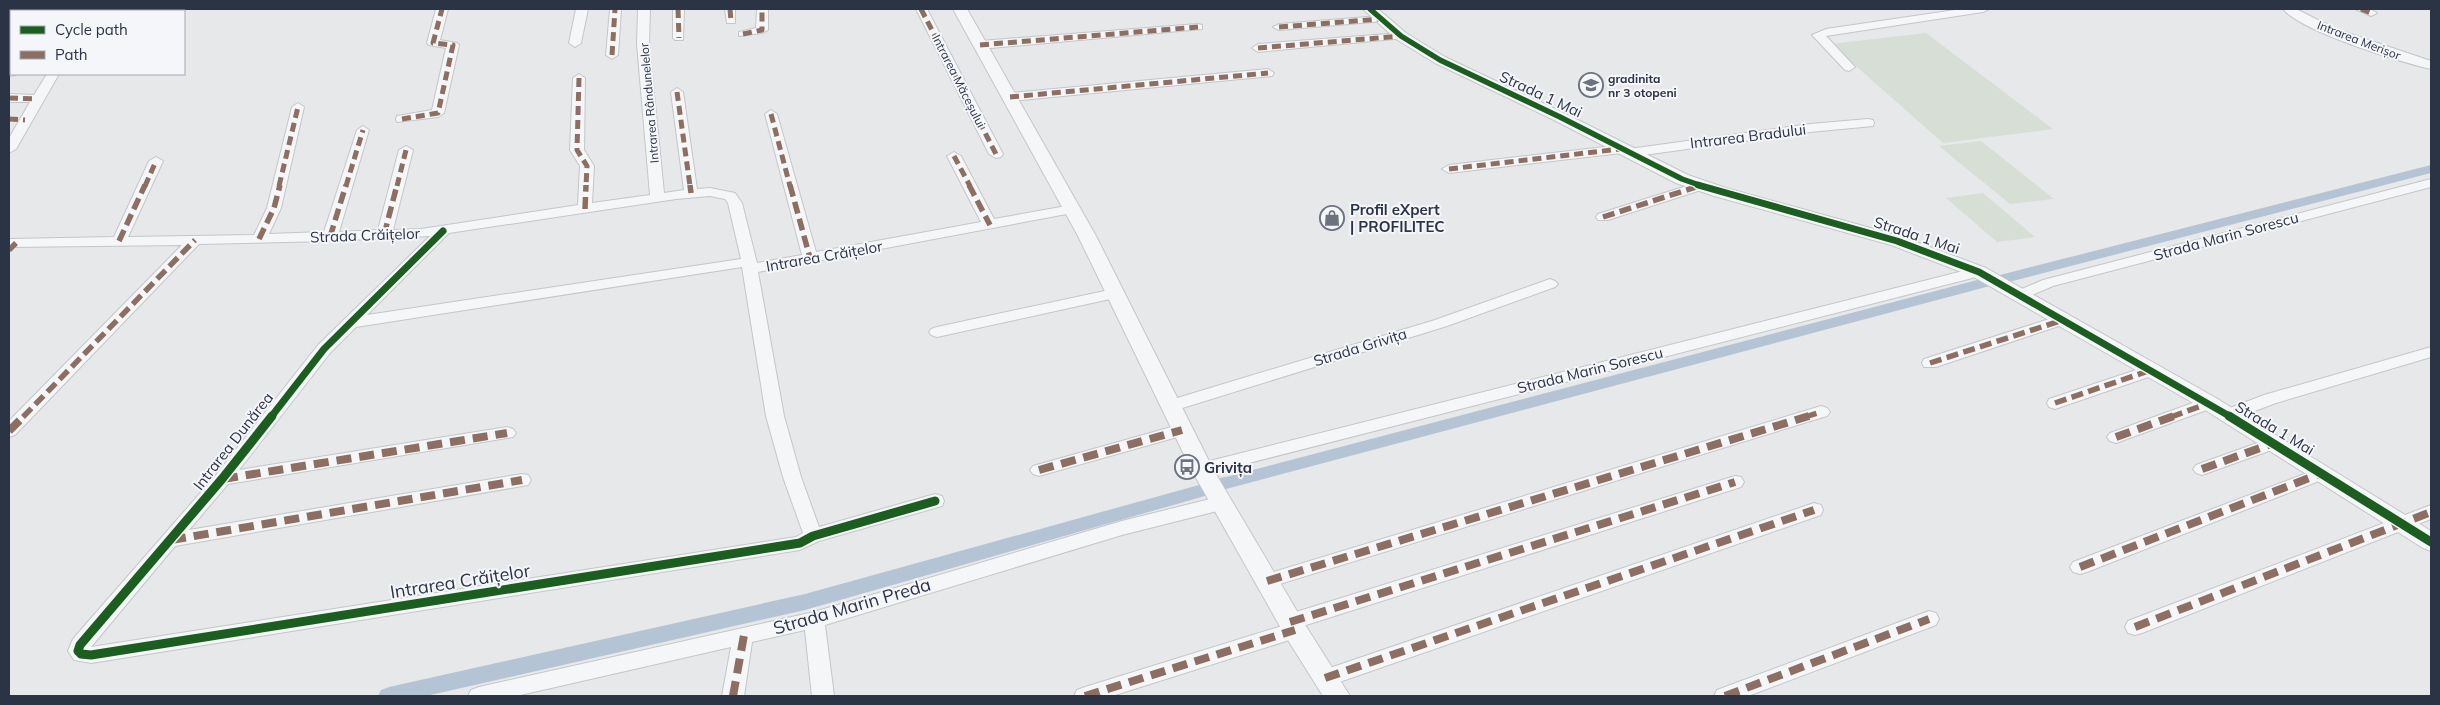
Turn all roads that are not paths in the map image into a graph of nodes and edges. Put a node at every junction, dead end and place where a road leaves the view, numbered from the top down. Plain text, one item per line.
1 (442, 9) edge
2 (582, 9) edge
3 (615, 9) edge
4 (644, 9) edge
5 (678, 9) edge
6 (730, 9) edge
7 (762, 9) edge
8 (921, 9) edge
9 (960, 9) edge
10 (1983, 9) edge
11 (2289, 9) edge
12 (1375, 14) edge
13 (731, 21) dead end
14 (1198, 27) dead end
15 (1279, 27) dead end
16 (743, 34) dead end
17 (1401, 36) junction
18 (678, 38) dead end
19 (575, 44) dead end
20 (980, 45) junction
21 (1258, 48) dead end
22 (612, 55) dead end
23 (2431, 65) edge
24 (1849, 67) dead end
25 (1268, 73) dead end
26 (52, 75) edge
27 (579, 78) dead end
28 (676, 92) dead end
29 (1010, 97) junction
30 (9, 98) edge
31 (38, 99) junction
32 (298, 107) dead end
33 (771, 114) dead end
34 (9, 119) edge
35 (402, 119) dead end
36 (25, 120) junction
37 (1868, 123) dead end
38 (363, 130) dead end
39 (9, 149) edge
40 (406, 150) dead end
41 (1626, 151) junction
42 (996, 154) dead end
43 (954, 156) dead end
44 (156, 161) dead end
45 (1449, 169) dead end
46 (2431, 183) edge
47 (1699, 186) junction
48 (691, 193) junction
49 (657, 197) junction
50 (585, 209) junction
51 (1072, 209) junction
52 (1604, 216) dead end
53 (990, 224) junction
54 (443, 231) junction
55 (384, 235) junction
56 (330, 237) junction
57 (259, 239) junction
58 (195, 240) junction
59 (119, 241) junction
60 (11, 245) edge
61 (810, 258) junction
62 (749, 266) junction
63 (1979, 272) junction
64 (1550, 284) dead end
65 (1114, 294) junction
66 (2022, 294) junction
67 (2065, 319) junction
68 (348, 323) junction
69 (937, 332) dead end
70 (2431, 352) edge
71 (1930, 363) dead end
72 (2151, 370) junction
73 (2055, 403) dead end
74 (2209, 403) junction
75 (1170, 406) junction
76 (1821, 412) dead end
77 (2228, 414) junction
78 (1182, 430) junction
79 (9, 432) edge
80 (507, 433) dead end
81 (2116, 437) dead end
82 (2274, 443) junction
83 (1202, 468) junction
84 (2202, 469) dead end
85 (1039, 470) dead end
86 (2323, 473) junction
87 (222, 479) junction
88 (522, 480) dead end
89 (1735, 482) dead end
90 (935, 501) dead end
91 (1222, 502) junction
92 (1814, 510) dead end
93 (2431, 512) edge
94 (2400, 522) junction
95 (813, 536) junction
96 (171, 540) junction
97 (2431, 542) edge
98 (2080, 568) dead end
99 (1266, 581) junction
100 (1929, 619) dead end
101 (814, 620) junction
102 (1293, 626) junction
103 (2136, 627) dead end
104 (744, 635) junction
105 (111, 652) joint
106 (1331, 687) edge
107 (480, 696) edge
108 (732, 696) edge
109 (823, 696) edge
110 (1085, 696) edge
111 (1725, 696) edge

1 - 35 street
2 - 19 street
3 - 22 street
4 - 49 street, Intrarea Rândunelelor
5 - 18 street
6 - 13 street
7 - 16 street
8 - 42 street, Intrarea Măceșului
9 - 20 street
10 - 24 street
11 - 23 street, Intrarea Merișor
12 - 15 street
12 - 17 street, Strada 1 Mai
14 - 20 street
17 - 21 street
17 - 41 street, Strada 1 Mai
20 - 29 street
25 - 29 street
26 - 31 street
27 - 50 street
28 - 48 street
29 - 51 street
30 - 31 street
31 - 36 street
32 - 57 street
33 - 61 street
34 - 36 street
36 - 39 street
37 - 41 street, Intrarea Bradului
38 - 56 street
40 - 55 street
41 - 45 street
41 - 47 street, Strada 1 Mai
43 - 53 street
44 - 59 street
46 - 66 street, Strada Marin Sorescu
47 - 52 street
47 - 63 street, Strada 1 Mai
48 - 49 street, Strada Crăițelor
48 - 62 street, Strada Crăițelor
49 - 50 street, Strada Crăițelor
50 - 54 street, Strada Crăițelor
51 - 53 street, Intrarea Crăițelor
51 - 65 street
53 - 61 street, Intrarea Crăițelor
54 - 55 street, Strada Crăițelor
54 - 68 street, Intrarea Dunărea
55 - 56 street, Strada Crăițelor
56 - 57 street, Strada Crăițelor
57 - 58 street, Strada Crăițelor
58 - 59 street, Strada Crăițelor
58 - 79 street
59 - 60 street, Strada Crăițelor
61 - 62 street, Intrarea Crăițelor
62 - 68 street
62 - 95 street, Intrarea Crăițelor
63 - 66 street, Strada 1 Mai
63 - 83 street, Strada Marin Sorescu
64 - 75 street, Strada Grivița
65 - 69 street
65 - 75 street
66 - 67 street, Strada 1 Mai
67 - 71 street
67 - 72 street, Strada 1 Mai
68 - 87 street, Intrarea Dunărea
70 - 77 street
72 - 73 street
72 - 74 street, Strada 1 Mai
74 - 77 street, Strada 1 Mai
74 - 81 street
75 - 78 street
76 - 99 street
77 - 82 street, Strada 1 Mai
78 - 83 street
78 - 85 street
80 - 87 street
82 - 84 street
82 - 86 street, Strada 1 Mai
83 - 91 street
86 - 94 street, Strada 1 Mai
86 - 98 street
87 - 96 street, Intrarea Dunărea
88 - 96 street
89 - 102 street
90 - 95 street
91 - 99 street
91 - 101 street, Strada Marin Preda
92 - 106 street
93 - 94 street
94 - 97 street, Strada 1 Mai
94 - 103 street
95 - 105 street, Intrarea Crăițelor
96 - 105 street, Intrarea Dunărea
99 - 102 street
100 - 111 street
101 - 104 street, Strada Marin Preda
101 - 109 street
102 - 106 street
102 - 110 street
104 - 107 street, Strada Marin Preda
104 - 108 street

